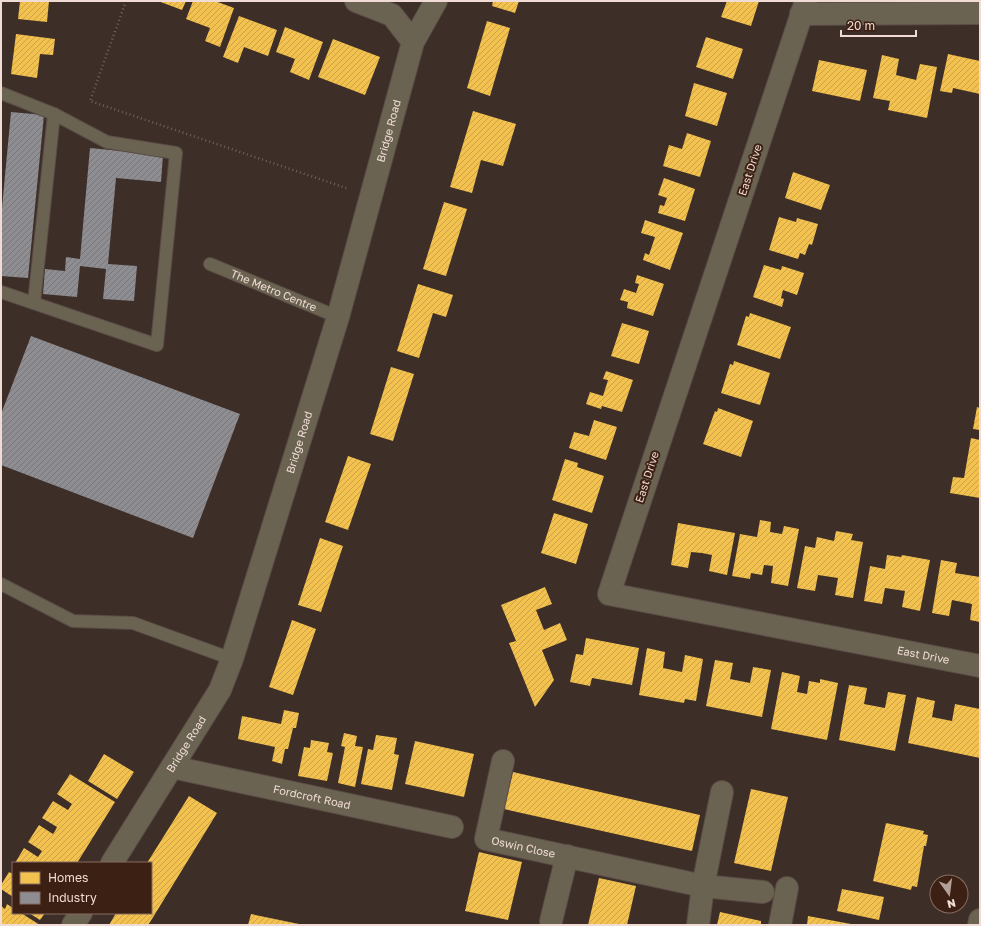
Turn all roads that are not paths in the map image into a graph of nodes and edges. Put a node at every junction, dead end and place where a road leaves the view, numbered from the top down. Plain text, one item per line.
1 (356, 1) edge
2 (436, 1) edge
3 (804, 8) edge
4 (980, 13) edge
5 (413, 42) junction
6 (1, 93) edge
7 (54, 114) junction
8 (210, 264) dead end
9 (1, 292) edge
10 (34, 303) junction
11 (338, 317) junction
12 (1, 584) edge
13 (232, 658) junction
14 (980, 666) edge
15 (503, 762) dead end
16 (172, 767) junction
17 (722, 792) dead end
18 (452, 827) dead end
19 (567, 856) junction
20 (113, 862) edge
21 (703, 886) junction
22 (787, 888) dead end
23 (763, 892) dead end
24 (79, 914) edge
25 (980, 920) edge
26 (551, 921) dead end
27 (73, 925) edge
28 (698, 925) edge
29 (780, 925) edge
30 (979, 925) edge

1 - 5 street
2 - 5 street, Bridge Road
3 - 4 street
3 - 14 street, East Drive
5 - 11 street, Bridge Road
6 - 7 lane
7 - 10 lane
7 - 10 lane
8 - 11 lane, The Metro Centre
9 - 10 lane
11 - 13 street, Bridge Road
12 - 13 lane
13 - 16 street, Bridge Road
15 - 19 street, Oswin Close
16 - 18 street, Fordcroft Road
16 - 20 street, Bridge Road
17 - 21 street
19 - 21 street, Oswin Close
19 - 26 street, Oswin Close
21 - 23 street, Oswin Close
21 - 28 street
22 - 29 street
24 - 27 street
25 - 30 street

